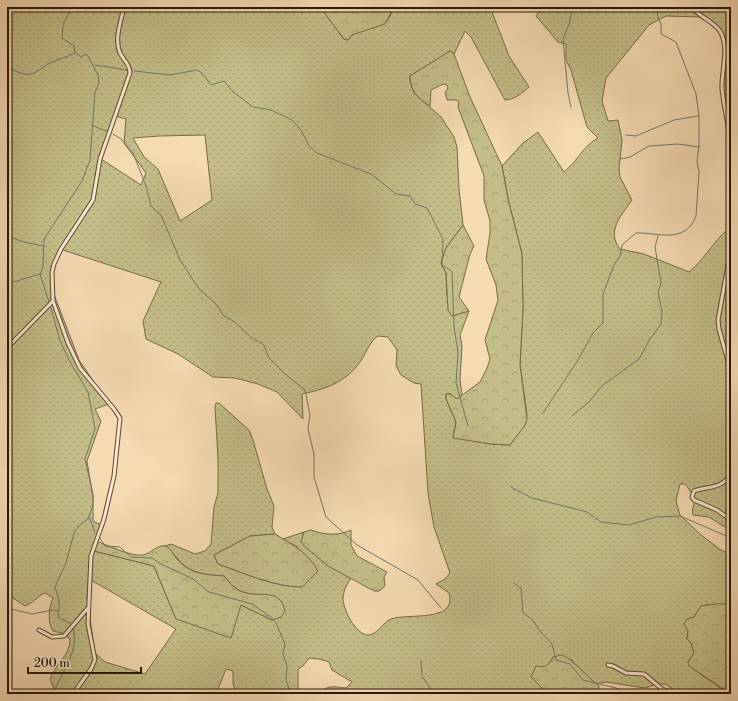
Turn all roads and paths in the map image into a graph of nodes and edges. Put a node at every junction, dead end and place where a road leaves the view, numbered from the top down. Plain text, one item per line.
1 (124, 7) edge
2 (692, 7) edge
3 (731, 141) edge
4 (731, 170) edge
5 (731, 219) edge
6 (731, 249) edge
7 (53, 301) junction
8 (7, 348) edge
9 (731, 372) edge
10 (731, 474) edge
11 (731, 520) edge
12 (88, 608) junction
13 (38, 630) dead end
14 (608, 665) dead end
15 (73, 694) edge
16 (676, 694) edge

1 - 7 street
2 - 3 street
4 - 5 street
6 - 9 street
7 - 8 street
7 - 12 street
10 - 11 street
12 - 13 street
12 - 15 street
14 - 16 street

